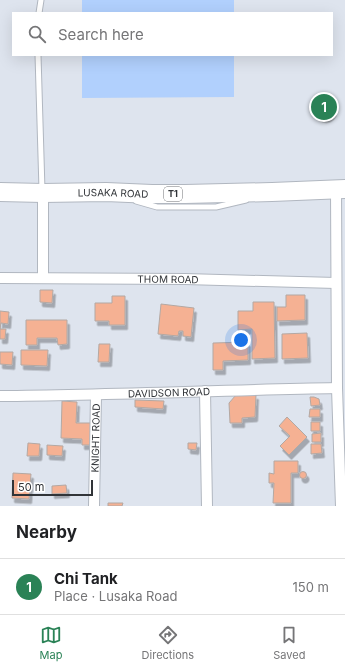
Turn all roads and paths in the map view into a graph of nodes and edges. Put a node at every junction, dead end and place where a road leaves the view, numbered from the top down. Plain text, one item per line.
1 (41, 0) edge
2 (39, 12) edge
3 (38, 56) edge
4 (341, 189) edge
5 (0, 192) edge
6 (43, 193) junction
7 (0, 278) edge
8 (43, 278) junction
9 (336, 283) junction
10 (337, 388) junction
11 (205, 391) junction
12 (96, 395) junction
13 (0, 396) edge
14 (94, 506) edge
15 (207, 506) edge
16 (341, 506) edge

1 - 2 lane
3 - 6 lane
4 - 6 highway, LUSAKA ROAD / T1
4 - 9 street
5 - 6 highway, LUSAKA ROAD / T1
6 - 8 street
7 - 8 street, THOM ROAD
8 - 9 street, THOM ROAD
9 - 10 street
10 - 11 street, DAVIDSON ROAD
10 - 16 street
11 - 12 street, DAVIDSON ROAD
11 - 15 street
12 - 13 street, DAVIDSON ROAD
12 - 14 street, KNIGHT ROAD

